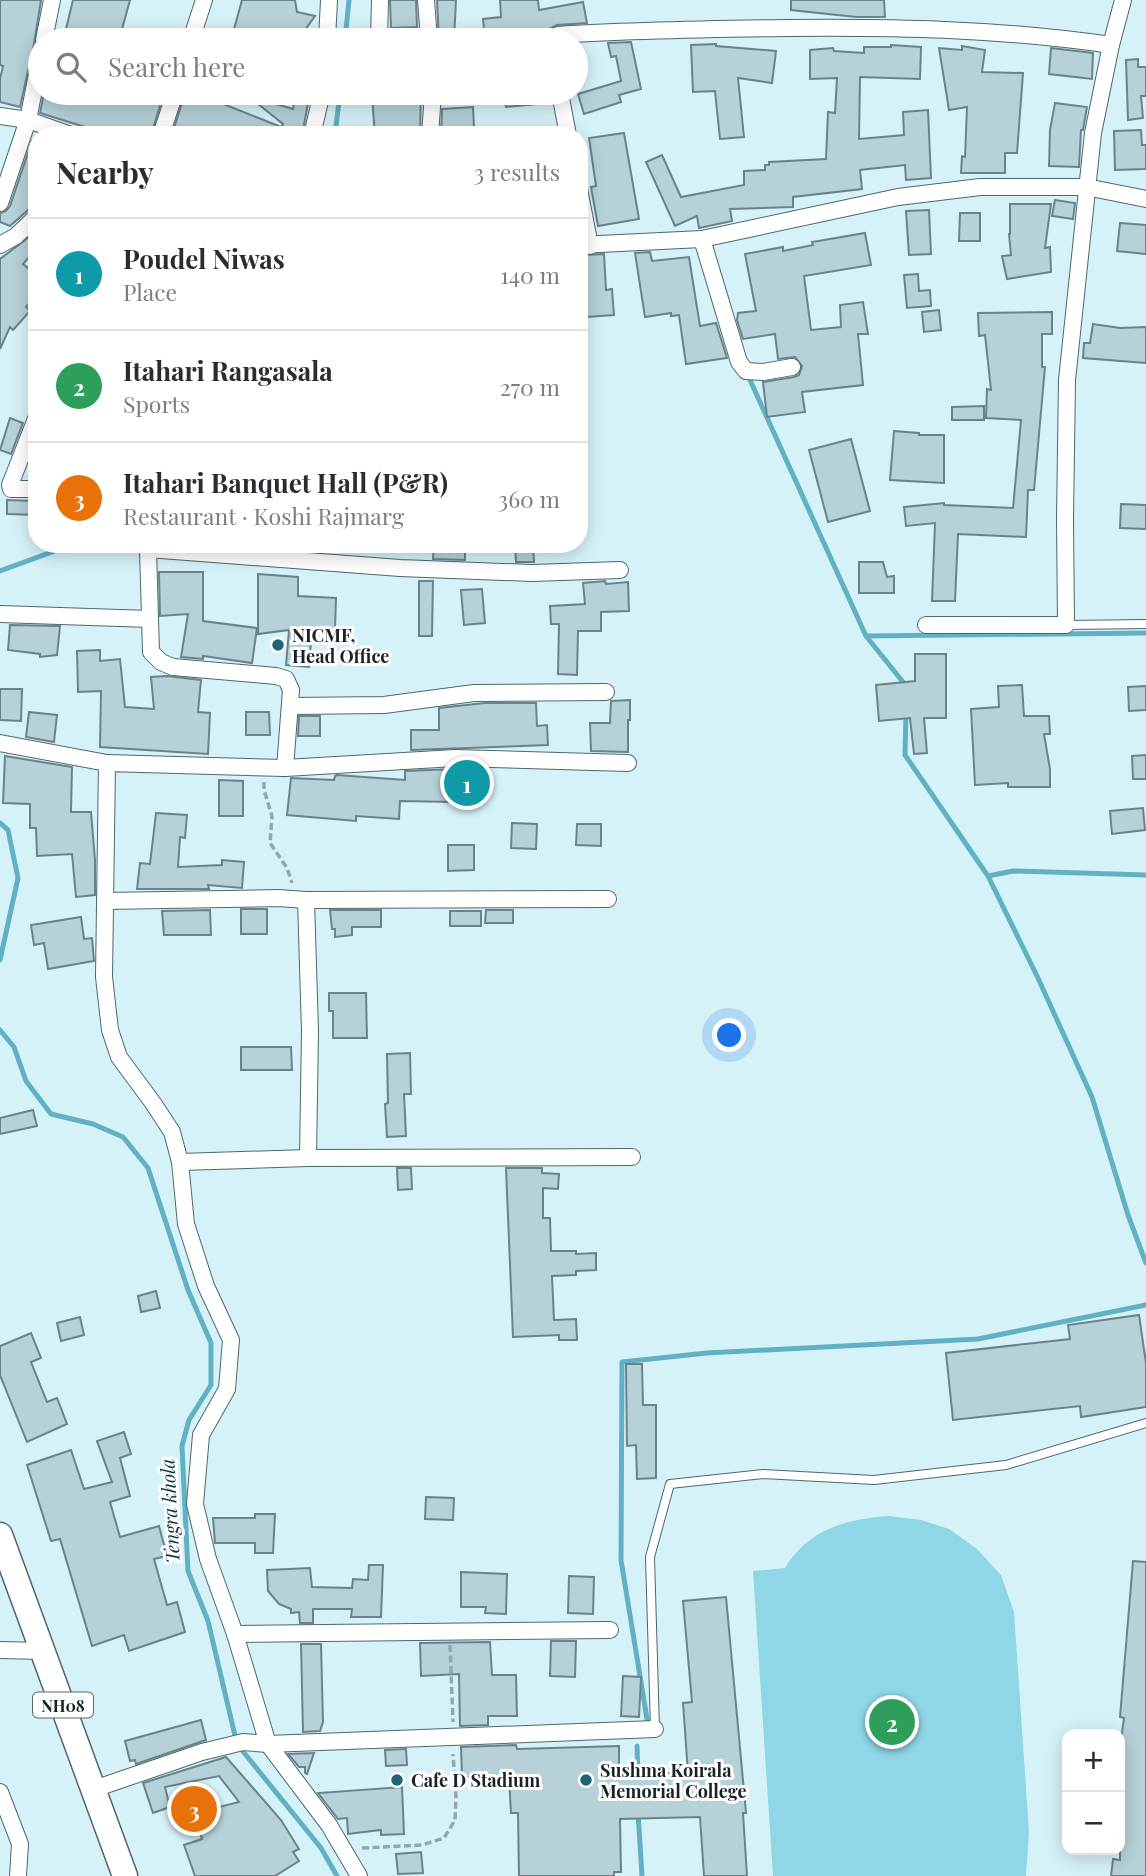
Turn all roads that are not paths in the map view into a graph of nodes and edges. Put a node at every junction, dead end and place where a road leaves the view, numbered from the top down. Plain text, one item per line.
1 (52, 0) edge
2 (204, 0) edge
3 (330, 0) edge
4 (380, 0) edge
5 (426, 0) edge
6 (1123, 0) edge
7 (46, 28) edge
8 (195, 28) edge
9 (328, 28) edge
10 (379, 28) edge
11 (428, 28) edge
12 (588, 33) edge
13 (1111, 45) junction
14 (31, 105) edge
15 (171, 105) edge
16 (319, 105) edge
17 (432, 105) edge
18 (562, 105) edge
19 (0, 116) edge
20 (28, 120) junction
21 (45, 126) edge
22 (164, 126) edge
23 (314, 126) edge
24 (431, 126) edge
25 (566, 126) edge
26 (1086, 187) junction
27 (1146, 199) edge
28 (0, 203) edge
29 (28, 225) edge
30 (702, 239) junction
31 (0, 245) edge
32 (588, 246) edge
33 (792, 367) dead end
34 (28, 439) edge
35 (28, 490) edge
36 (148, 553) edge
37 (220, 553) edge
38 (620, 570) dead end
39 (0, 614) edge
40 (150, 619) junction
41 (1146, 624) edge
42 (926, 625) dead end
43 (1066, 625) junction
44 (606, 692) dead end
45 (290, 706) junction
46 (0, 743) edge
47 (107, 763) junction
48 (628, 763) dead end
49 (285, 768) junction
50 (608, 899) dead end
51 (306, 900) junction
52 (105, 901) junction
53 (632, 1157) dead end
54 (308, 1158) junction
55 (180, 1162) junction
56 (1146, 1423) edge
57 (3, 1549) edge
58 (610, 1630) dead end
59 (235, 1634) junction
60 (0, 1650) edge
61 (43, 1651) junction
62 (655, 1729) joint
63 (268, 1744) junction
64 (94, 1789) junction
65 (0, 1792) edge
66 (18, 1876) edge
67 (125, 1876) edge
68 (359, 1876) edge

1 - 7 street
2 - 8 street
3 - 9 street
4 - 10 street
5 - 11 street
6 - 13 street
12 - 13 street
13 - 26 street
14 - 20 street
15 - 22 street
16 - 23 street
17 - 24 street
18 - 25 street
19 - 20 street
20 - 21 street
20 - 28 street
26 - 27 street
26 - 30 street
26 - 43 street
29 - 31 street
30 - 32 street
30 - 33 street
34 - 35 street
36 - 40 street
37 - 38 street
39 - 40 street
40 - 45 street
41 - 43 lane
42 - 43 street
44 - 45 street
45 - 49 street
46 - 47 street
47 - 49 street
47 - 52 street
48 - 49 street
50 - 51 street
51 - 52 street
51 - 54 street
52 - 55 street
53 - 54 street
54 - 55 street
55 - 59 street
56 - 62 lane
57 - 61 main road, NH08
58 - 59 street
59 - 63 street
60 - 61 street
61 - 64 main road, NH08
62 - 63 street
63 - 64 street
63 - 68 street
64 - 67 main road, NH08
65 - 66 street

